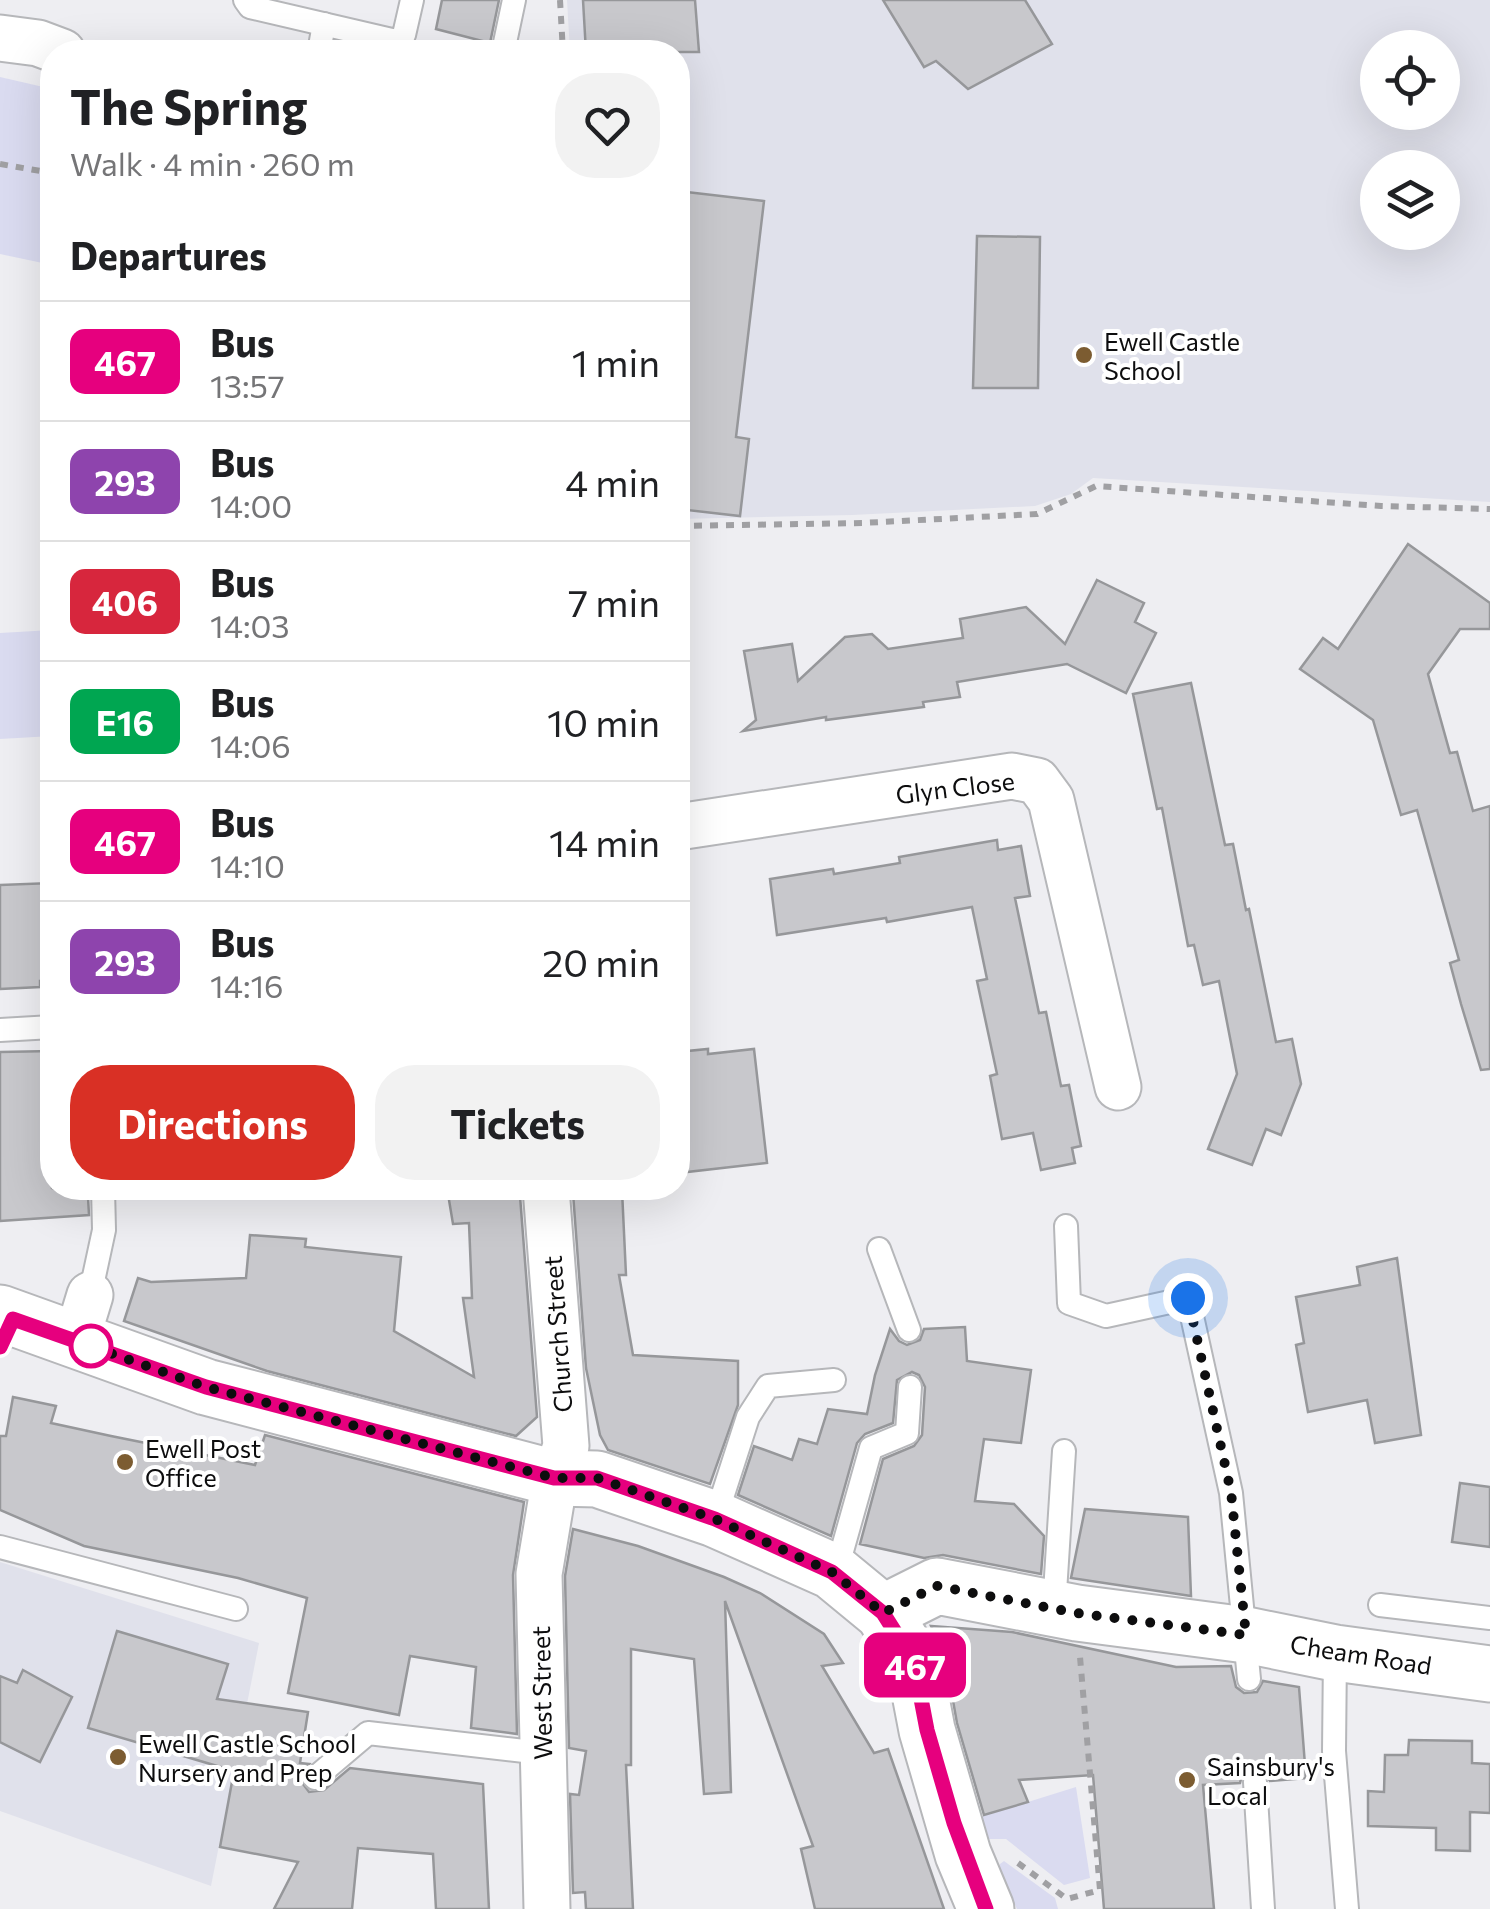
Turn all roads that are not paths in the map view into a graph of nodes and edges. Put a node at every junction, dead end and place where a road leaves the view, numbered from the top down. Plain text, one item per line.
1 (245, 0) edge
2 (412, 0) edge
3 (514, 0) edge
4 (324, 24) junction
5 (0, 38) edge
6 (321, 40) edge
7 (392, 40) edge
8 (397, 40) edge
9 (506, 40) edge
10 (40, 44) edge
11 (690, 825) edge
12 (40, 1028) edge
13 (0, 1030) edge
14 (1118, 1087) dead end
15 (103, 1200) edge
16 (547, 1200) edge
17 (1066, 1226) dead end
18 (880, 1249) dead end
19 (83, 1318) junction
20 (4, 1326) edge
21 (909, 1330) dead end
22 (834, 1380) dead end
23 (910, 1388) dead end
24 (1064, 1451) dead end
25 (554, 1478) junction
26 (715, 1519) junction
27 (0, 1548) edge
28 (832, 1572) junction
29 (1380, 1605) dead end
30 (236, 1609) dead end
31 (1065, 1611) junction
32 (883, 1613) junction
33 (1490, 1618) edge
34 (1335, 1653) junction
35 (1247, 1657) junction
36 (1490, 1674) edge
37 (542, 1753) junction
38 (315, 1778) dead end
39 (1254, 1782) dead end
40 (547, 1909) edge
41 (986, 1909) edge
42 (1263, 1909) edge
43 (1347, 1909) edge

1 - 4 lane
2 - 8 lane
3 - 9 lane
4 - 6 lane
4 - 7 lane
5 - 10 street
11 - 14 street, Glyn Close
12 - 13 lane
15 - 19 lane
16 - 25 street, Church Street
17 - 35 lane
18 - 21 lane
19 - 20 main road
19 - 25 main road
22 - 26 lane
23 - 28 lane
24 - 31 lane
25 - 26 main road
25 - 37 street, West Street
26 - 28 main road
27 - 30 lane
28 - 32 main road
29 - 33 lane
31 - 32 main road, Cheam Road
31 - 35 main road, Cheam Road
32 - 41 main road
34 - 35 main road, Cheam Road
34 - 36 main road, Cheam Road
34 - 43 lane
37 - 38 lane
37 - 40 street, West Street
39 - 42 lane

